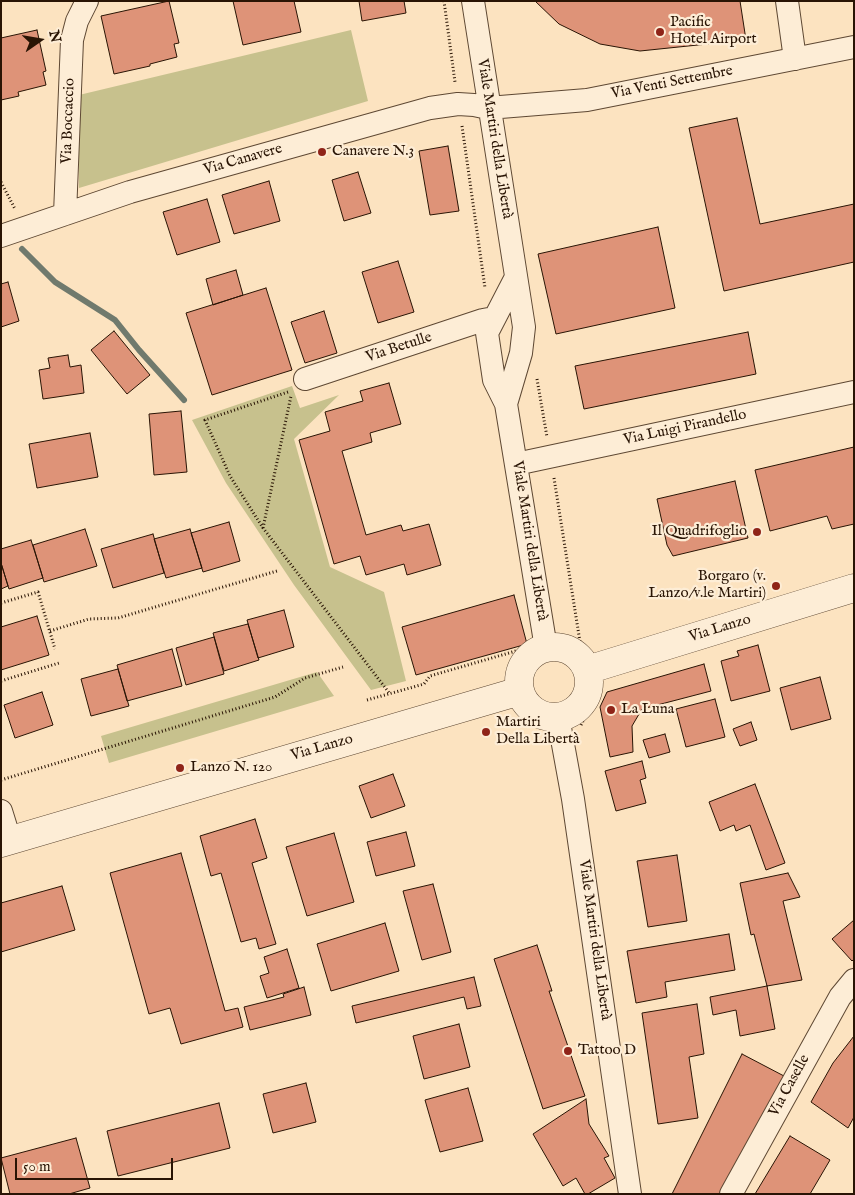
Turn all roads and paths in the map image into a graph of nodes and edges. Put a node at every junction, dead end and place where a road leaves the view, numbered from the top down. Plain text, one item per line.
1 (87, 1) edge
2 (473, 1) edge
3 (788, 1) edge
4 (854, 47) edge
5 (796, 59) junction
6 (488, 108) junction
7 (1, 182) edge
8 (65, 214) junction
9 (24, 228) junction
10 (1, 236) edge
11 (516, 277) junction
12 (494, 318) junction
13 (305, 379) dead end
14 (854, 392) edge
15 (506, 404) junction
16 (516, 464) junction
17 (263, 528) junction
18 (277, 571) dead end
19 (854, 588) edge
20 (1, 603) edge
21 (50, 631) junction
22 (580, 642) dead end
23 (546, 645) junction
24 (55, 649) dead end
25 (59, 663) dead end
26 (343, 667) dead end
27 (587, 670) junction
28 (1, 681) edge
29 (520, 691) junction
30 (390, 694) junction
31 (367, 700) dead end
32 (558, 717) junction
33 (1, 780) edge
34 (1, 811) edge
35 (6, 841) edge
36 (854, 980) edge
37 (630, 1194) edge
38 (731, 1194) edge

1 - 8 street, Via Boccaccio
2 - 6 street, Viale Martiri della Libertà
3 - 5 street
4 - 5 street, Via Venti Settembre
5 - 6 street, Via Venti Settembre
6 - 8 street, Via Canavere
6 - 11 street, Viale Martiri della Libertà
7 - 9 path
8 - 9 street, Via Canavere
9 - 10 street, Via Canavere
11 - 12 street, Viale Martiri della Libertà
11 - 15 street, Viale Martiri della Libertà
12 - 13 street, Via Betulle
12 - 15 street, Viale Martiri della Libertà
14 - 16 street, Via Luigi Pirandello
15 - 16 street, Viale Martiri della Libertà
16 - 23 street, Viale Martiri della Libertà
17 - 17 path
17 - 30 path
18 - 21 path
19 - 27 street, Via Lanzo
20 - 21 path
21 - 24 path
22 - 23 path
23 - 27 street
23 - 29 street
23 - 30 path
25 - 28 path
26 - 33 path
27 - 32 street
29 - 32 street
29 - 35 street, Via Lanzo
30 - 31 path
32 - 37 street, Viale Martiri della Libertà
34 - 35 street, Via Lanzo
36 - 38 street, Via Caselle

